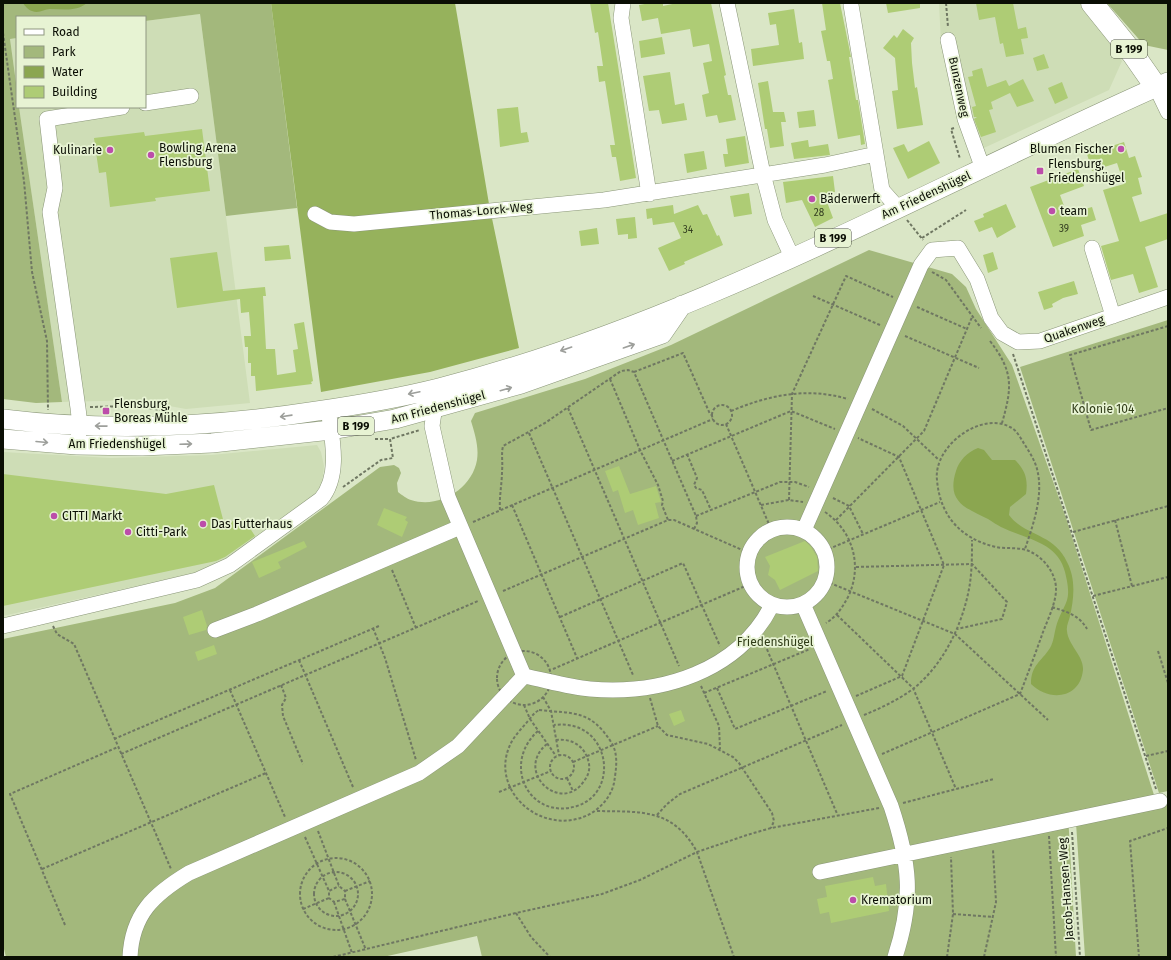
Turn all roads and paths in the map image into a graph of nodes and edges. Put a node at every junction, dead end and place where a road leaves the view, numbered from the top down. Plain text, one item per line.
1 (624, 3) edge
2 (727, 3) edge
3 (946, 3) edge
4 (1092, 3) edge
5 (851, 5) dead end
6 (3, 33) edge
7 (948, 40) joint
8 (1162, 84) edge
9 (191, 96) dead end
10 (146, 104) edge
11 (116, 108) edge
12 (1168, 112) edge
13 (958, 134) dead end
14 (876, 154) junction
15 (960, 159) dead end
16 (982, 169) junction
17 (763, 174) junction
18 (649, 194) junction
19 (898, 208) junction
20 (966, 210) dead end
21 (315, 214) dead end
22 (922, 238) junction
23 (1092, 248) dead end
24 (932, 250) junction
25 (792, 257) junction
26 (920, 267) junction
27 (1168, 297) edge
28 (904, 302) junction
29 (682, 305) junction
30 (1113, 316) junction
31 (972, 317) junction
32 (1168, 326) edge
33 (967, 329) junction
34 (985, 334) dead end
35 (989, 339) dead end
36 (1013, 339) junction
37 (634, 372) junction
38 (610, 379) junction
39 (438, 388) junction
40 (792, 394) junction
41 (860, 403) junction
42 (568, 408) junction
43 (1168, 408) edge
44 (328, 409) junction
45 (731, 411) junction
46 (791, 411) junction
47 (48, 413) dead end
48 (712, 415) junction
49 (433, 418) junction
50 (3, 419) edge
51 (713, 419) junction
52 (726, 424) junction
53 (1002, 424) junction
54 (80, 425) junction
55 (331, 430) junction
56 (529, 433) junction
57 (846, 433) junction
58 (731, 435) junction
59 (3, 439) edge
60 (918, 439) junction
61 (663, 440) junction
62 (77, 445) junction
63 (640, 450) junction
64 (687, 454) junction
65 (899, 457) junction
66 (939, 460) junction
67 (672, 461) junction
68 (595, 469) junction
69 (790, 481) junction
70 (553, 487) junction
71 (327, 492) junction
72 (755, 492) junction
73 (817, 499) junction
74 (789, 500) junction
75 (940, 502) junction
76 (512, 505) junction
77 (760, 505) junction
78 (849, 506) junction
79 (1168, 506) edge
80 (500, 510) junction
81 (711, 510) junction
82 (922, 510) junction
83 (696, 516) junction
84 (668, 520) junction
85 (836, 520) junction
86 (1115, 520) junction
87 (460, 527) junction
88 (694, 529) junction
89 (771, 530) junction
90 (804, 530) junction
91 (1072, 533) junction
92 (863, 534) junction
93 (624, 539) junction
94 (850, 540) junction
95 (1025, 549) junction
96 (824, 551) junction
97 (749, 553) junction
98 (582, 557) junction
99 (387, 558) junction
100 (944, 565) junction
101 (856, 567) junction
102 (541, 574) junction
103 (1168, 577) edge
104 (642, 580) junction
105 (825, 581) junction
106 (750, 584) junction
107 (1132, 586) junction
108 (850, 592) junction
109 (490, 596) junction
110 (1093, 596) junction
111 (600, 599) junction
112 (701, 604) junction
113 (803, 604) junction
114 (772, 605) junction
115 (1052, 607) junction
116 (51, 615) junction
117 (837, 615) junction
118 (560, 617) junction
119 (660, 622) junction
120 (924, 622) junction
121 (3, 626) edge
122 (379, 626) dead end
123 (373, 628) junction
124 (416, 628) junction
125 (814, 628) junction
126 (957, 629) dead end
127 (1087, 629) dead end
128 (215, 630) dead end
129 (757, 630) junction
130 (618, 640) junction
131 (379, 643) junction
132 (821, 644) junction
133 (1158, 651) dead end
134 (577, 658) junction
135 (725, 658) junction
136 (299, 660) junction
137 (774, 664) junction
138 (550, 670) dead end
139 (1168, 672) edge
140 (1165, 673) junction
141 (305, 675) junction
142 (524, 676) junction
143 (902, 676) junction
144 (690, 677) junction
145 (1168, 683) edge
146 (281, 685) junction
147 (839, 686) junction
148 (643, 688) junction
149 (717, 688) junction
150 (230, 690) junction
151 (704, 693) junction
152 (1020, 693) junction
153 (543, 697) dead end
154 (845, 701) junction
155 (236, 704) junction
156 (524, 705) dead end
157 (792, 706) junction
158 (551, 711) junction
159 (530, 719) junction
160 (1048, 720) dead end
161 (554, 725) junction
162 (658, 726) junction
163 (538, 731) junction
164 (932, 732) junction
165 (114, 739) junction
166 (556, 740) junction
167 (547, 744) junction
168 (613, 744) junction
169 (118, 748) junction
170 (720, 749) junction
171 (601, 750) junction
172 (1168, 751) edge
173 (121, 754) junction
174 (559, 755) junction
175 (556, 756) junction
176 (587, 756) junction
177 (1146, 756) junction
178 (870, 758) junction
179 (573, 762) junction
180 (303, 764) dead end
181 (551, 771) junction
182 (266, 773) junction
183 (419, 773) junction
184 (537, 777) junction
185 (567, 778) junction
186 (994, 780) dead end
187 (523, 783) junction
188 (510, 788) junction
189 (956, 789) junction
190 (573, 791) junction
191 (499, 792) dead end
192 (358, 800) junction
193 (1160, 801) joint
194 (891, 806) junction
195 (597, 811) junction
196 (838, 816) junction
197 (1071, 819) junction
198 (151, 822) junction
199 (302, 824) junction
200 (1048, 824) junction
201 (771, 828) junction
202 (1168, 828) edge
203 (992, 836) junction
204 (951, 844) junction
205 (697, 852) junction
206 (904, 854) junction
207 (328, 859) junction
208 (316, 865) junction
209 (42, 869) junction
210 (334, 872) junction
211 (820, 872) dead end
212 (322, 877) junction
213 (176, 880) junction
214 (370, 881) junction
215 (339, 886) junction
216 (357, 886) junction
217 (329, 891) junction
218 (345, 892) junction
219 (329, 898) junction
220 (345, 899) junction
221 (334, 902) junction
222 (316, 903) junction
223 (303, 908) junction
224 (350, 912) junction
225 (516, 913) junction
226 (953, 914) junction
227 (338, 917) junction
228 (993, 917) junction
229 (356, 924) junction
230 (66, 925) dead end
231 (344, 930) junction
232 (366, 950) junction
233 (352, 953) junction
234 (130, 957) edge
235 (334, 957) edge
236 (550, 957) edge
237 (734, 957) edge
238 (895, 957) edge
239 (947, 957) edge
240 (984, 957) edge
241 (1056, 957) edge
242 (1080, 957) edge
243 (1139, 957) edge

1 - 18 street
2 - 17 street
3 - 7 path, Bunzenweg
4 - 8 highway, B 199
5 - 14 street
6 - 47 path
7 - 16 street, Bunzenweg
8 - 12 street
8 - 16 main road, Am Friedenshügel / B 199
9 - 10 street
11 - 54 street
13 - 15 path
14 - 17 street, Thomas-Lorck-Weg
14 - 19 street
16 - 19 main road, Am Friedenshügel / B 199
17 - 18 street, Thomas-Lorck-Weg
17 - 25 street
18 - 21 street, Thomas-Lorck-Weg
19 - 22 path
19 - 25 main road, Am Friedenshügel / B 199
20 - 22 path
22 - 24 path
23 - 30 street
24 - 26 street
24 - 36 street
25 - 29 main road, Am Friedenshügel / B 199
26 - 28 street
26 - 31 path
27 - 30 street, Quakenweg
28 - 33 path
28 - 40 path
28 - 41 street
29 -> 39 main road, Am Friedenshügel / B 199
49 -> 29 main road, Am Friedenshügel / B 199
30 - 36 street, Quakenweg
31 - 33 path
31 - 34 path
32 - 43 path
33 - 60 path
35 - 53 path
36 - 91 path
37 - 38 path
37 - 48 path
37 - 61 path
38 - 42 path
38 - 63 path
39 -> 44 main road, Am Friedenshügel / B 199
39 - 49 street
40 - 41 path
40 - 45 path
40 - 46 path
41 - 57 street
41 - 60 path
42 - 56 path
42 - 68 path
44 -> 54 main road, Am Friedenshügel / B 199
44 - 55 street
45 - 48 path
45 - 52 path
46 - 57 path
46 - 58 path
46 - 69 path
48 - 51 path
49 - 55 main road, Am Friedenshügel / B 199
49 - 71 path
49 - 87 street
50 - 54 main road, Am Friedenshügel / B 199
51 - 52 path
51 - 61 path
52 - 58 path
53 - 66 path
53 - 95 path
54 - 62 street
62 -> 55 main road, Am Friedenshügel / B 199
55 - 71 street
56 - 70 path
56 - 80 path
57 - 65 path
57 - 73 street
58 - 64 path
58 - 72 path
59 -> 62 main road, Am Friedenshügel / B 199
60 - 65 path
60 - 66 path
61 - 63 path
61 - 67 path
63 - 68 path
63 - 84 path
64 - 67 path
64 - 81 path
65 - 78 path
65 - 82 path
66 - 75 path
67 - 83 path
68 - 70 path
68 - 93 path
69 - 72 path
69 - 73 path
69 - 74 path
70 - 76 path
70 - 98 path
71 - 116 street
72 - 77 path
72 - 81 path
73 - 74 path
73 - 78 path
73 - 85 path
73 - 90 street
74 - 77 path
75 - 82 path
75 - 95 path
76 - 80 path
76 - 102 path
77 - 89 path
78 - 85 path
78 - 92 path
79 - 86 path
80 - 87 path
81 - 83 path
82 - 92 path
82 - 100 path
83 - 88 path
84 - 88 path
84 - 93 path
85 - 94 path
86 - 91 path
86 - 107 path
87 - 99 street
87 - 109 street
88 - 97 path
89 - 90 street
89 - 97 street
90 - 96 street
91 - 110 path
92 - 94 path
93 - 98 path
93 - 104 path
94 - 96 path
94 - 101 path
95 - 115 path
96 - 105 street
97 - 106 street
98 - 102 path
98 - 111 path
99 - 124 path
99 - 128 street
100 - 101 path
100 - 120 path
100 - 126 path
101 - 108 path
102 - 109 path
102 - 118 path
103 - 107 path
104 - 111 path
104 - 112 path
104 - 119 path
105 - 108 path
105 - 113 street
106 - 112 path
106 - 114 street
107 - 110 path
108 - 117 path
108 - 120 path
109 - 124 path
109 - 142 street
110 - 177 path
111 - 118 path
111 - 130 path
112 - 119 path
112 - 135 path
113 - 114 street
113 - 125 street
114 - 129 street
115 - 127 path
115 - 152 path
116 - 121 street
116 - 165 path
117 - 125 path
117 - 143 path
118 - 134 path
119 - 130 path
119 - 144 path
120 - 143 path
120 - 152 path
122 - 123 path
123 - 131 path
123 - 136 path
124 - 131 path
125 - 132 street
129 - 135 street
129 - 137 path
130 - 134 path
130 - 148 path
131 - 141 path
131 - 183 path
132 - 137 path
132 - 147 street
133 - 140 path
134 - 138 path
135 - 144 street
136 - 141 path
136 - 150 path
137 - 149 path
137 - 157 path
139 - 140 path
140 - 145 path
141 - 146 path
141 - 192 path
142 - 148 street
142 - 183 street
143 - 154 path
143 - 164 path
144 - 148 street
144 - 151 path
146 - 155 path
146 - 180 path
147 - 154 street
147 - 157 path
148 - 162 path
149 - 151 path
149 - 157 path
150 - 155 path
150 - 165 path
151 - 170 path
152 - 160 path
152 - 164 path
153 - 158 path
154 - 178 street
155 - 173 path
155 - 182 path
156 - 159 path
157 - 196 path
158 - 159 path
158 - 161 path
158 - 168 path
159 - 163 path
159 - 188 path
161 - 166 path
161 - 171 path
162 - 168 path
162 - 170 path
163 - 167 path
163 - 187 path
164 - 178 path
164 - 189 path
165 - 169 path
166 - 174 path
166 - 176 path
167 - 175 path
167 - 184 path
168 - 171 path
168 - 195 path
169 - 173 path
169 - 209 path
170 - 201 path
171 - 176 path
171 - 187 path
172 - 177 path
173 - 198 path
174 - 175 path
174 - 179 path
175 - 181 path
176 - 179 path
176 - 190 path
177 - 193 path
178 - 194 street
179 - 185 path
181 - 184 path
181 - 185 path
182 - 198 path
182 - 199 path
183 - 192 street
184 - 187 path
184 - 190 path
185 - 190 path
186 - 189 path
187 - 188 path
188 - 191 path
188 - 195 path
189 - 194 path
192 - 199 street
193 - 197 street
194 - 196 path
194 - 206 street
195 - 205 path
196 - 201 path
197 - 200 street
197 - 242 path, Jacob-Hansen-Weg
198 - 209 path
198 - 213 path
199 - 207 path
199 - 208 path
199 - 213 street
200 - 203 street
200 - 241 path
201 - 205 path
202 - 243 path
203 - 204 street
203 - 228 path
204 - 206 street
204 - 226 path
205 - 225 path
205 - 237 path
206 - 211 street
206 - 238 street
207 - 208 path
207 - 210 path
207 - 214 path
208 - 212 path
208 - 223 path
209 - 230 path
210 - 212 path
210 - 215 path
210 - 216 path
212 - 217 path
212 - 222 path
213 - 234 street
214 - 216 path
214 - 229 path
215 - 217 path
215 - 218 path
216 - 218 path
216 - 224 path
217 - 219 path
218 - 220 path
219 - 221 path
219 - 222 path
220 - 221 path
220 - 224 path
221 - 227 path
222 - 223 path
222 - 227 path
223 - 231 path
224 - 227 path
224 - 229 path
225 - 232 path
225 - 236 path
226 - 228 path
226 - 239 path
227 - 231 path
228 - 240 path
229 - 231 path
229 - 232 path
231 - 233 path
232 - 233 path
233 - 235 path

